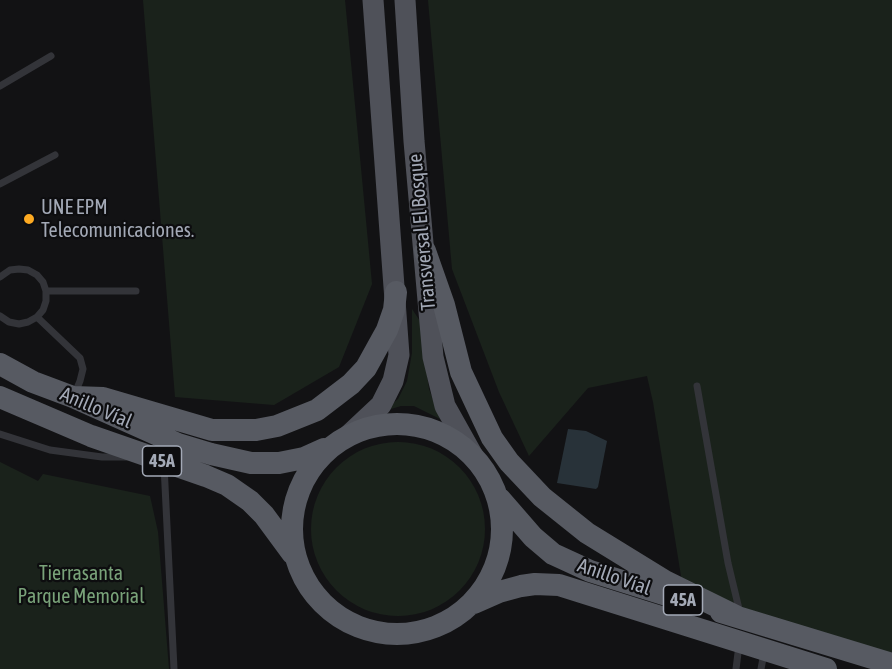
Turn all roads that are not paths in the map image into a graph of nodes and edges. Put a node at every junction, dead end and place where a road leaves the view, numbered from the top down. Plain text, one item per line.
1 (374, 0) edge
2 (405, 0) edge
3 (51, 56) dead end
4 (0, 86) edge
5 (55, 155) dead end
6 (0, 184) edge
7 (425, 250) junction
8 (0, 277) edge
9 (46, 291) junction
10 (136, 291) dead end
11 (396, 292) junction
12 (0, 316) edge
13 (37, 317) junction
14 (0, 364) edge
15 (697, 386) dead end
16 (0, 397) edge
17 (73, 397) junction
18 (1, 436) edge
19 (340, 441) junction
20 (473, 456) junction
21 (158, 460) junction
22 (497, 495) junction
23 (297, 562) junction
24 (470, 605) junction
25 (738, 617) junction
26 (739, 643) junction
27 (763, 660) edge
28 (892, 664) edge
29 (174, 669) edge
30 (736, 669) edge
31 (826, 669) edge

1 - 11 main road, Transversal El Bosque
2 - 7 main road, Transversal El Bosque
3 - 4 lane
5 - 6 lane
7 - 20 main road, Transversal El Bosque
7 - 25 highway
8 - 9 lane
9 - 10 lane
9 - 13 lane
11 - 17 highway
11 - 19 main road, Transversal El Bosque
12 - 13 lane
13 - 17 lane
14 - 17 highway, Anillo Víal / 45A
15 - 25 lane
16 - 21 highway, Anillo Víal / 45A
17 - 19 highway, Anillo Víal / 45A
18 - 21 lane
19 - 20 highway
19 - 23 highway
20 - 22 highway
21 - 23 highway, Anillo Víal / 45A
21 - 29 lane
22 - 24 highway
22 - 25 highway, Anillo Víal / 45A
23 - 24 highway
24 - 26 highway, Anillo Víal / 45A
25 - 28 highway, Anillo Víal / 45A
26 - 27 highway, Anillo Víal / 45A
26 - 30 lane
27 - 31 highway, Anillo Víal / 45A

